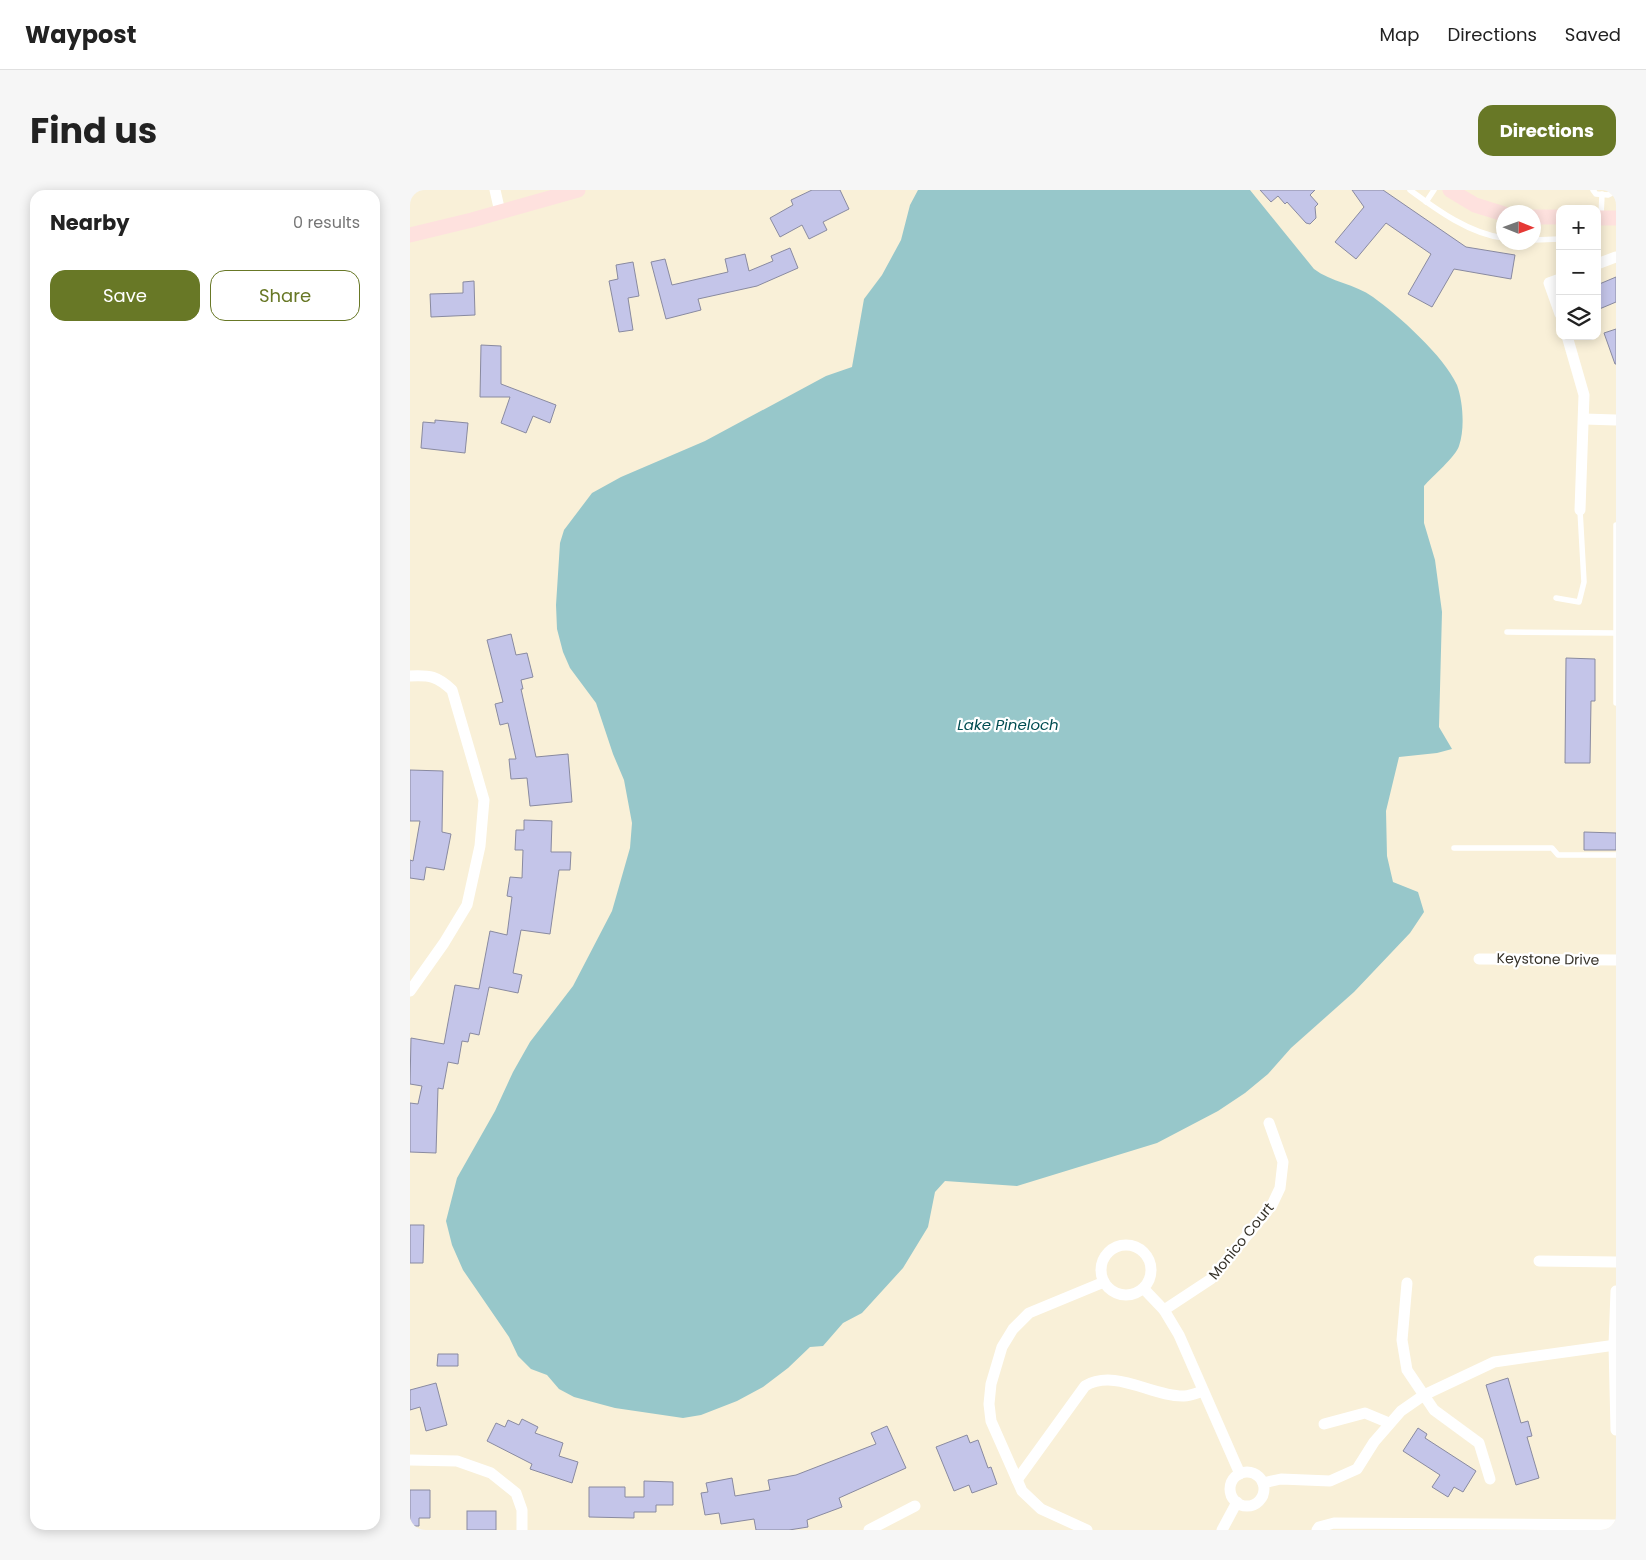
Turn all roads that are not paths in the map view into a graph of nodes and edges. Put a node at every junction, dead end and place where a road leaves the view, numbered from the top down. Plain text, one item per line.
1 (495, 190) edge
2 (578, 190) edge
3 (1410, 190) edge
4 (1434, 190) edge
5 (1450, 190) edge
6 (1593, 190) edge
7 (1616, 191) edge
8 (1602, 194) junction
9 (1426, 202) junction
10 (1496, 211) edge
11 (500, 212) junction
12 (1541, 217) edge
13 (1556, 218) edge
14 (1605, 218) edge
15 (410, 235) edge
16 (1496, 236) edge
17 (1556, 239) edge
18 (1541, 240) edge
19 (1616, 257) edge
20 (1601, 263) edge
21 (1556, 280) edge
22 (1556, 303) edge
23 (1568, 340) edge
24 (1584, 419) junction
25 (1616, 420) edge
26 (1580, 510) joint
27 (1615, 525) edge
28 (1556, 598) dead end
29 (1507, 632) dead end
30 (1615, 632) edge
31 (410, 676) edge
32 (1616, 704) edge
33 (1454, 848) dead end
34 (1616, 855) edge
35 (1479, 958) dead end
36 (1616, 960) edge
37 (410, 991) edge
38 (1269, 1123) dead end
39 (1539, 1260) dead end
40 (1616, 1262) edge
41 (1104, 1282) junction
42 (1408, 1283) dead end
43 (1144, 1289) junction
44 (1616, 1291) edge
45 (1164, 1310) junction
46 (1615, 1345) edge
47 (1203, 1391) junction
48 (1424, 1394) junction
49 (1389, 1422) junction
50 (1324, 1424) dead end
51 (1616, 1430) edge
52 (410, 1460) edge
53 (1240, 1474) junction
54 (1490, 1479) dead end
55 (1018, 1480) junction
56 (1263, 1483) junction
57 (1237, 1502) junction
58 (915, 1506) dead end
59 (1616, 1525) edge
60 (1318, 1528) edge
61 (522, 1530) edge
62 (869, 1530) edge
63 (1088, 1530) edge
64 (1222, 1530) edge

1 - 11 street
2 - 11 street
3 - 9 lane
4 - 9 lane
5 - 10 street
6 - 8 lane
7 - 8 lane
8 - 14 lane
9 - 16 lane
11 - 15 street
12 - 13 street
17 - 18 lane
19 - 20 street
21 - 22 street
23 - 24 street
24 - 25 street
24 - 26 street
26 - 28 lane
27 - 30 lane
29 - 30 lane
30 - 32 lane
31 - 37 street
33 - 34 lane
35 - 36 street, Keystone Drive
38 - 45 street, Monico Court
39 - 40 street
41 - 43 street
41 - 43 street
41 - 55 street
42 - 48 street
43 - 45 street
44 - 46 street
45 - 47 street
46 - 48 street
46 - 51 street
47 - 53 street
47 - 55 street
48 - 49 street
48 - 54 street
49 - 50 street
49 - 56 street
52 - 61 street
53 - 56 street
53 - 57 street
55 - 63 street
56 - 57 street
57 - 64 street
58 - 62 street
59 - 60 street

